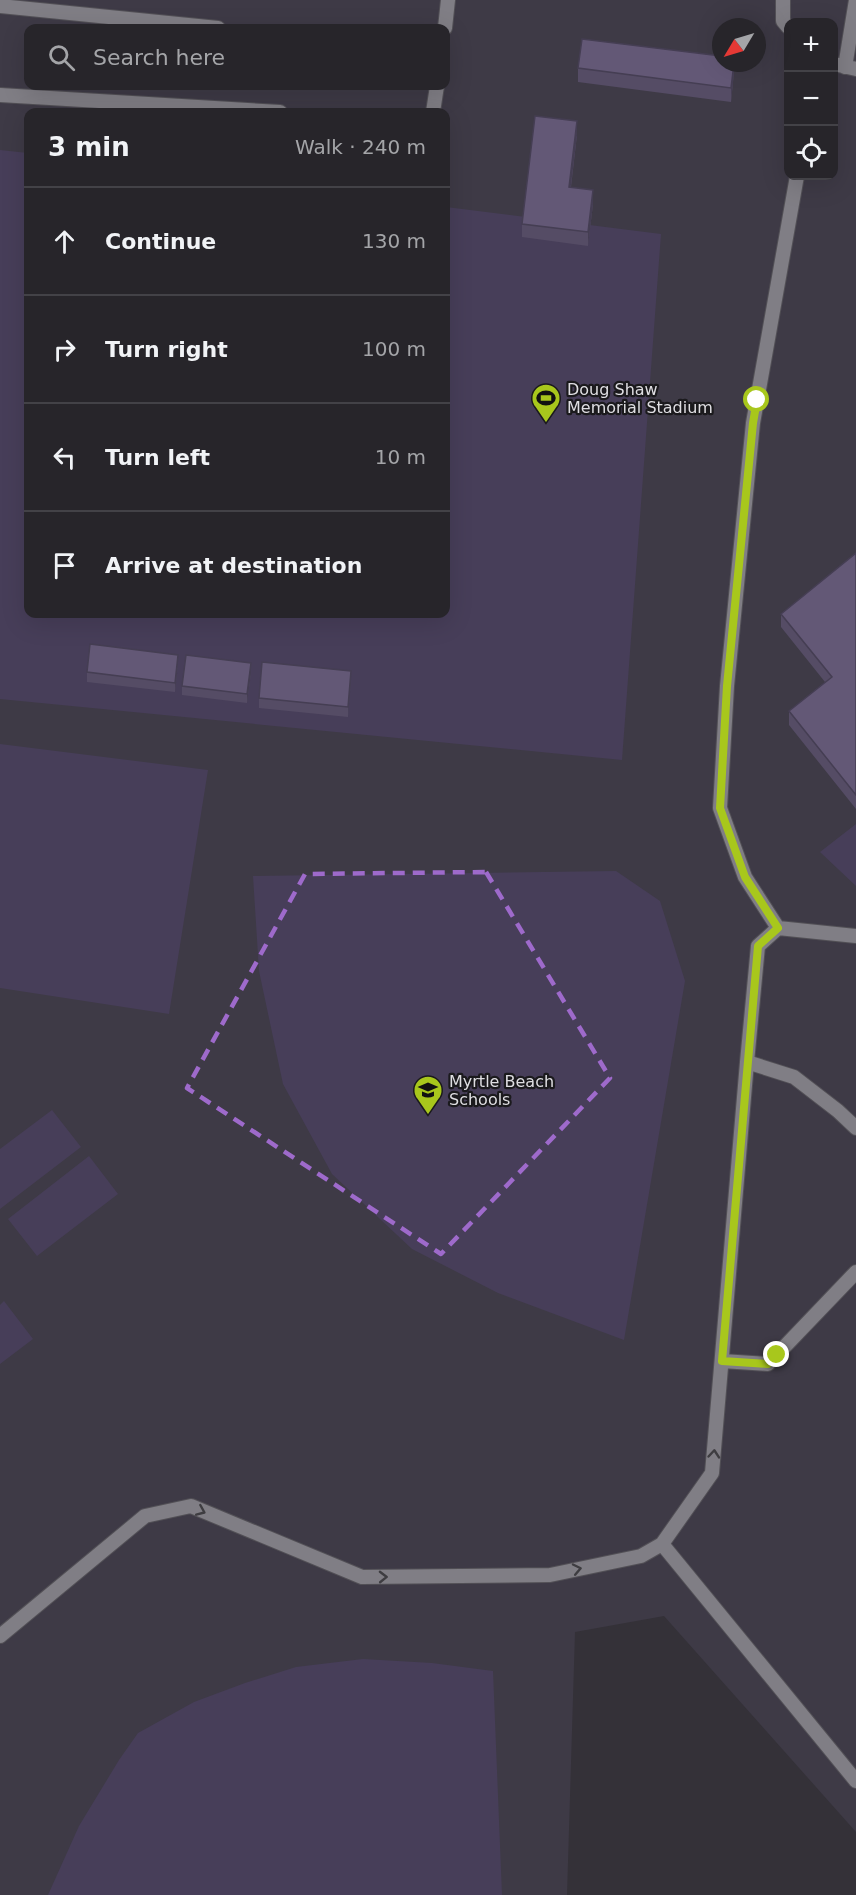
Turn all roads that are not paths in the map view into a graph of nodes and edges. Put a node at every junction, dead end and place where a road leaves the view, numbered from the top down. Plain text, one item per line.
1 (448, 0) edge
2 (783, 0) edge
3 (856, 0) edge
4 (0, 6) edge
5 (784, 22) edge
6 (178, 24) edge
7 (445, 24) edge
8 (845, 67) edge
9 (436, 90) edge
10 (0, 95) edge
11 (214, 108) edge
12 (434, 108) edge
13 (796, 180) edge
14 (778, 928) junction
15 (856, 936) edge
16 (747, 1062) junction
17 (856, 1128) edge
18 (856, 1272) edge
19 (722, 1361) junction
20 (662, 1544) junction
21 (0, 1636) edge
22 (856, 1781) edge

1 - 7 lane
2 - 5 lane
3 - 8 lane
4 - 6 lane
9 - 12 lane
10 - 11 lane
13 - 14 lane
14 - 15 lane
14 - 16 lane
16 - 17 lane
16 - 19 lane
18 - 19 lane
20 -> 19 lane
21 -> 20 lane
20 - 22 lane

